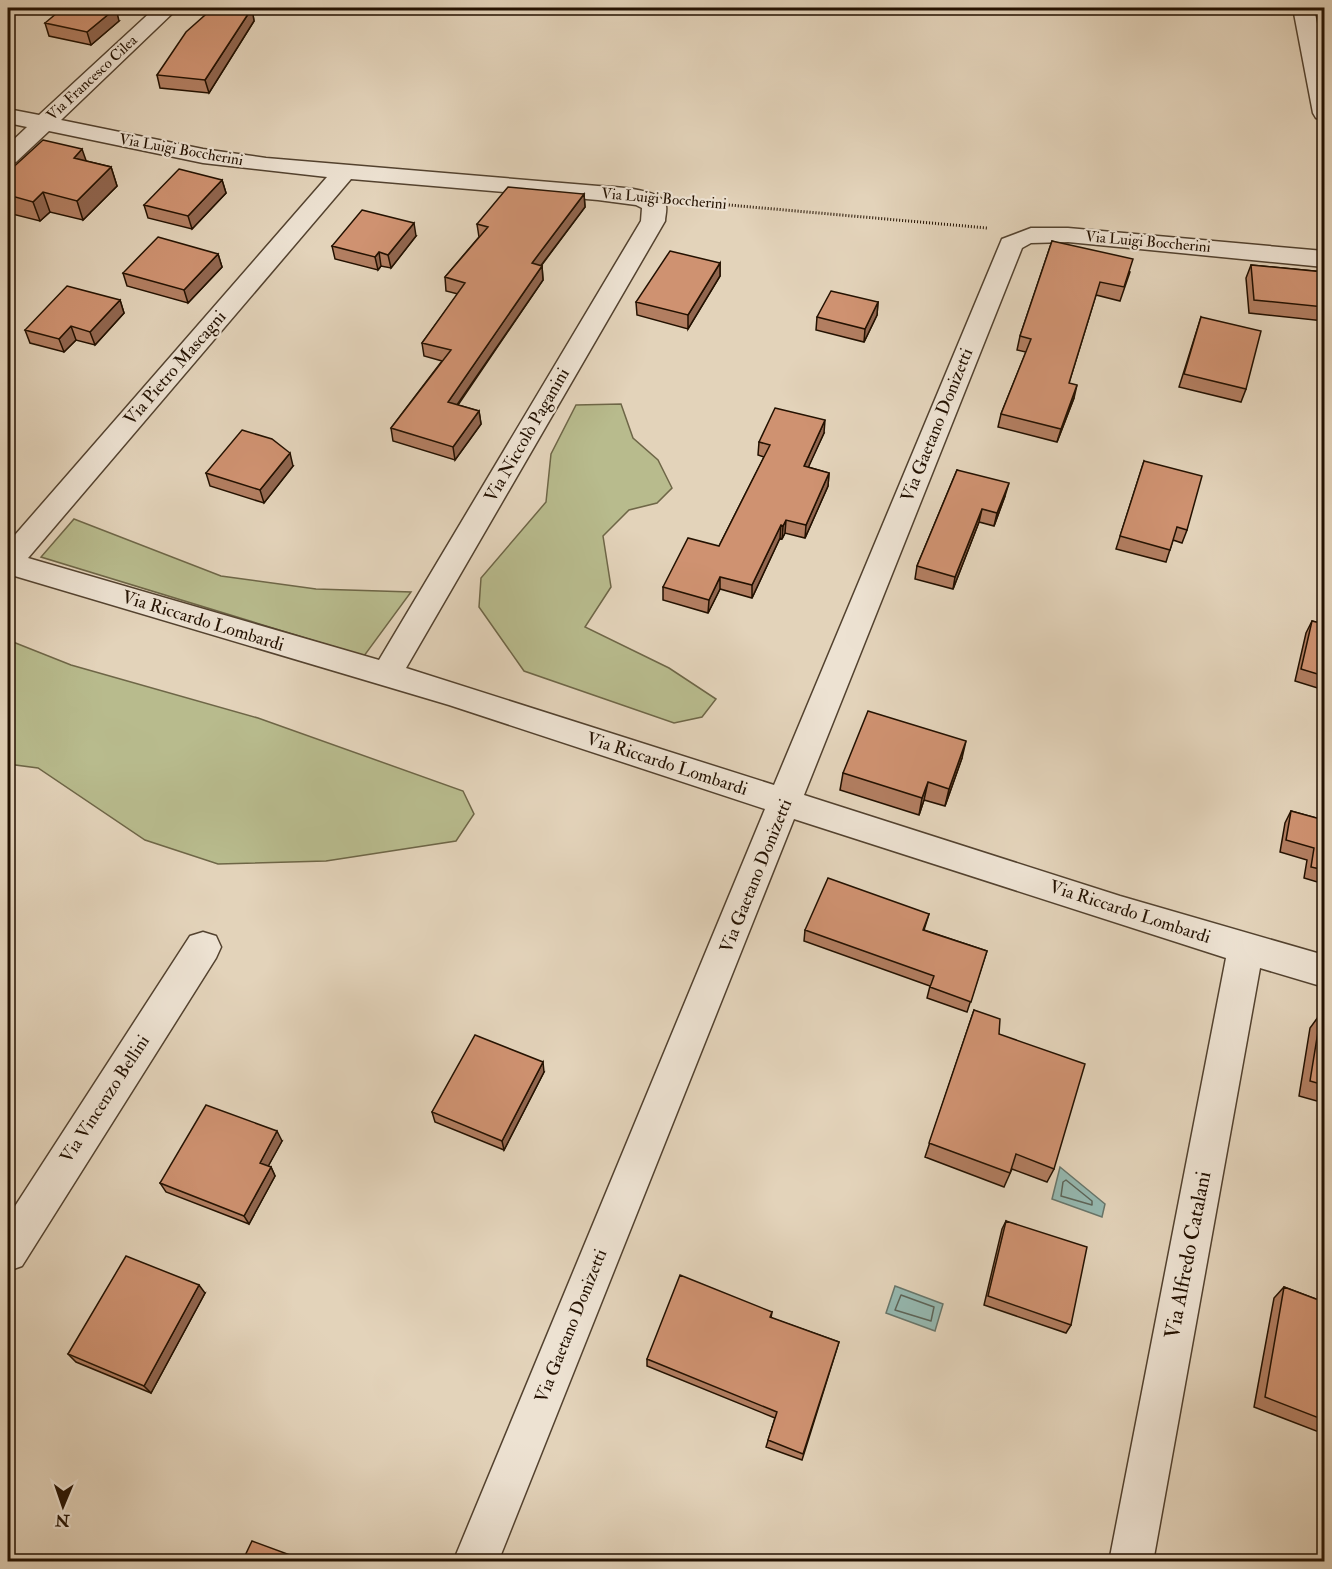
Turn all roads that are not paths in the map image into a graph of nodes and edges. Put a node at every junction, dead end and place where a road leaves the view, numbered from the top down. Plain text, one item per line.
1 (167, 8) edge
2 (1303, 8) edge
3 (1324, 113) edge
4 (8, 116) edge
5 (43, 124) junction
6 (8, 157) edge
7 (343, 174) junction
8 (642, 198) joint
9 (1068, 235) joint
10 (1324, 259) edge
11 (8, 562) edge
12 (386, 675) junction
13 (786, 803) junction
14 (203, 947) dead end
15 (1246, 949) junction
16 (1324, 971) edge
17 (8, 1252) edge
18 (475, 1562) edge
19 (1131, 1562) edge

1 - 5 street, Via Francesco Cilea
2 - 3 street
4 - 5 street, Via Luigi Boccherini
5 - 6 street
5 - 7 street, Via Luigi Boccherini
7 - 8 street, Via Luigi Boccherini
7 - 11 street, Via Pietro Mascagni
8 - 12 street, Via Niccolò Paganini
9 - 10 street, Via Luigi Boccherini
9 - 13 street, Via Gaetano Donizetti
11 - 12 street, Via Riccardo Lombardi
12 - 13 street, Via Riccardo Lombardi
13 - 15 street, Via Riccardo Lombardi
13 - 18 street, Via Gaetano Donizetti
14 - 17 street, Via Vincenzo Bellini
15 - 16 street, Via Riccardo Lombardi
15 - 19 street, Via Alfredo Catalani

